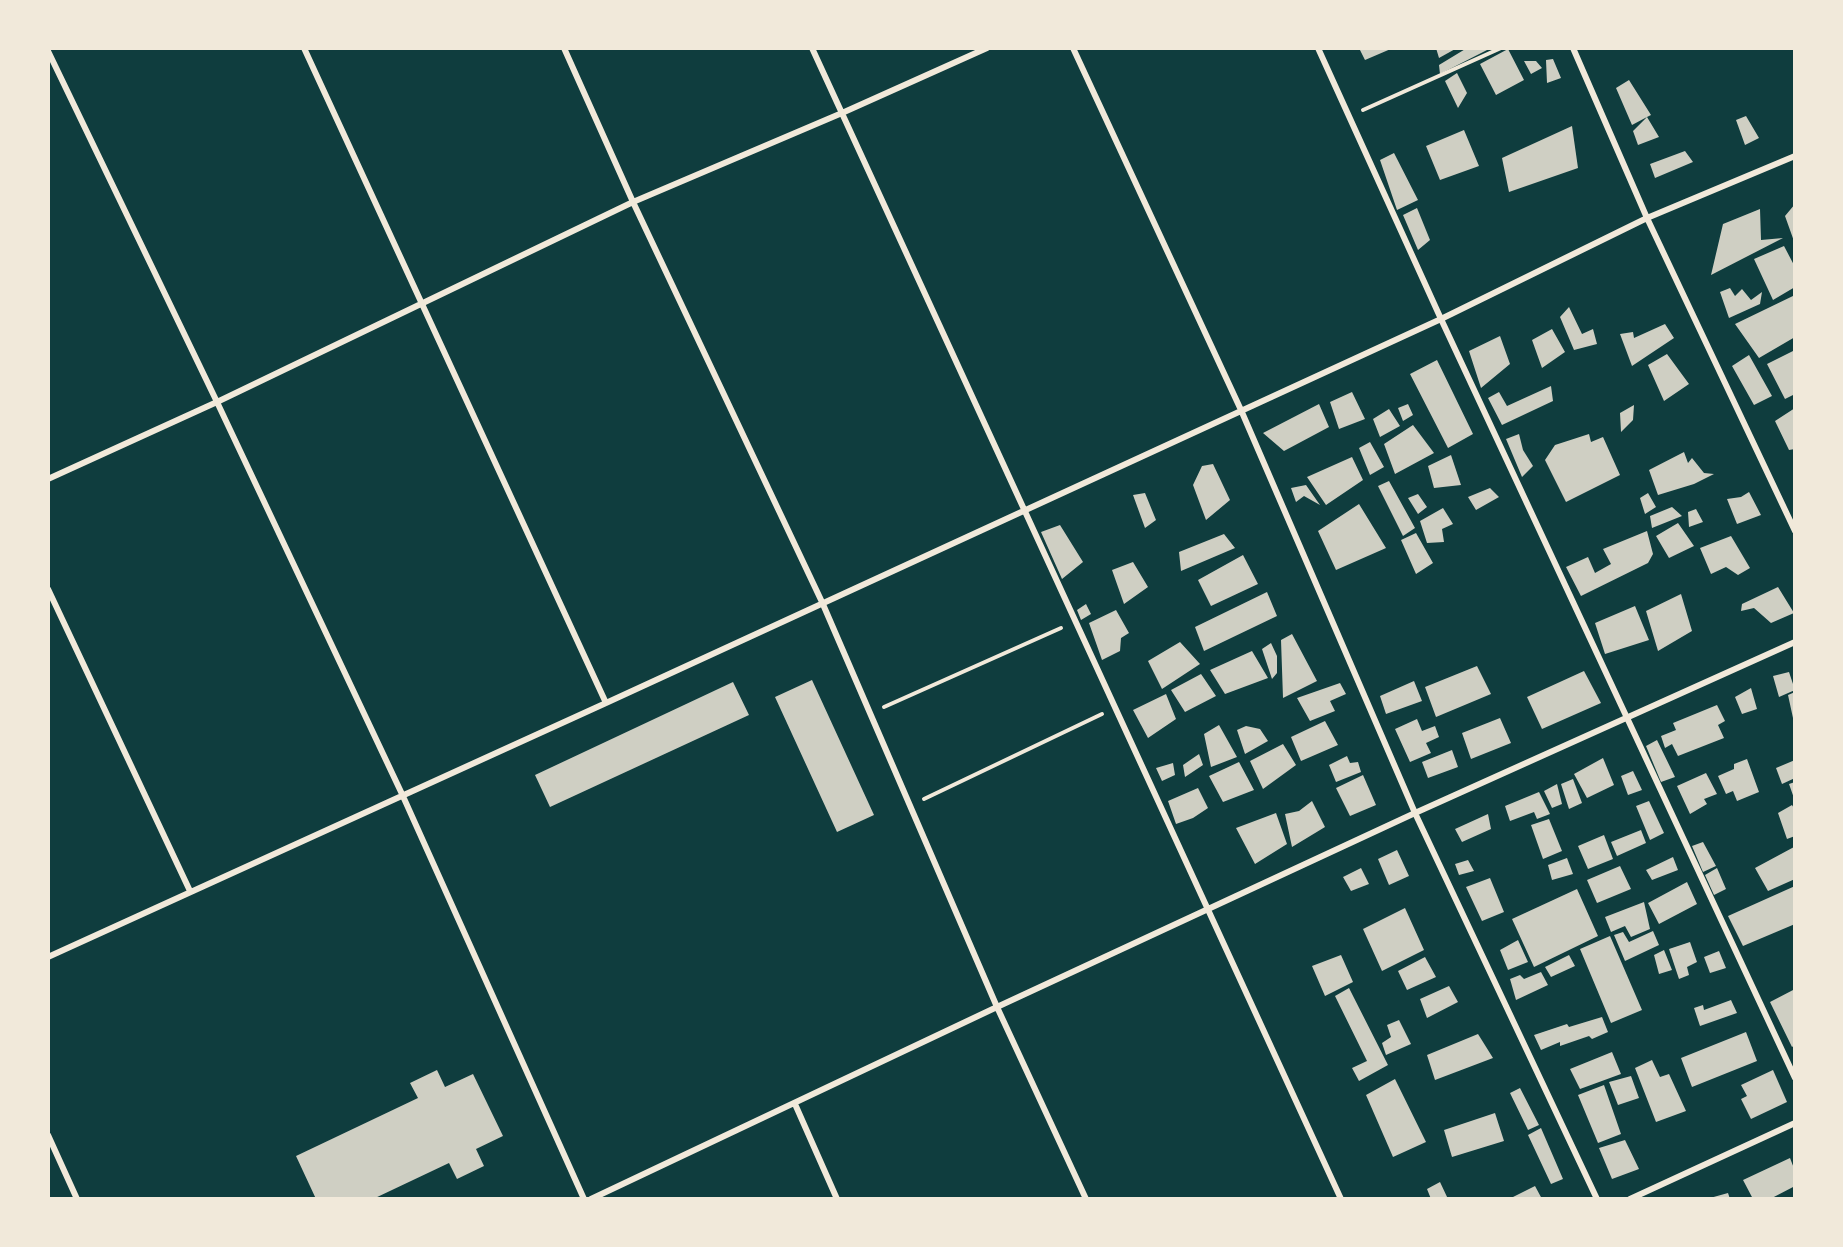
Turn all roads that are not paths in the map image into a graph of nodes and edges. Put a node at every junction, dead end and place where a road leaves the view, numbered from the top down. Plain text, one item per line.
1 (304, 48) edge
2 (564, 48) edge
3 (812, 48) edge
4 (987, 48) edge
5 (1073, 48) edge
6 (1318, 48) edge
7 (1573, 48) edge
8 (48, 51) edge
9 (842, 113) junction
10 (1795, 156) edge
11 (633, 202) junction
12 (1647, 218) junction
13 (423, 304) junction
14 (1442, 318) junction
15 (217, 402) junction
16 (1241, 410) junction
17 (48, 479) edge
18 (1025, 510) junction
19 (1795, 531) edge
20 (48, 590) edge
21 (822, 602) junction
22 (1795, 642) edge
23 (606, 703) junction
24 (1626, 717) junction
25 (402, 794) junction
26 (1415, 813) junction
27 (190, 891) junction
28 (1209, 910) junction
29 (48, 957) edge
30 (997, 1006) junction
31 (1795, 1078) edge
32 (795, 1104) junction
33 (1795, 1123) edge
34 (48, 1135) edge
35 (77, 1199) edge
36 (584, 1199) edge
37 (591, 1199) edge
38 (837, 1199) edge
39 (1086, 1199) edge
40 (1341, 1199) edge
41 (1597, 1199) edge
42 (1630, 1199) edge

1 - 13 street
2 - 11 street
3 - 9 street
4 - 9 street
5 - 16 street
6 - 14 street
7 - 12 street
8 - 15 street
9 - 11 street
9 - 18 street
10 - 12 street
11 - 13 street
11 - 21 street
12 - 14 street
12 - 19 street
13 - 15 street
13 - 23 street
14 - 16 street
14 - 24 street
15 - 17 street
15 - 25 street
16 - 18 street
16 - 26 street
18 - 21 street
18 - 28 street
20 - 27 street
21 - 23 street
21 - 30 street
22 - 24 street
23 - 25 street
24 - 26 street
24 - 31 street
25 - 27 street
25 - 36 street
26 - 28 street
26 - 41 street
27 - 29 street
28 - 30 street
28 - 40 street
30 - 32 street
30 - 39 street
32 - 37 street
32 - 38 street
33 - 42 street
34 - 35 street

